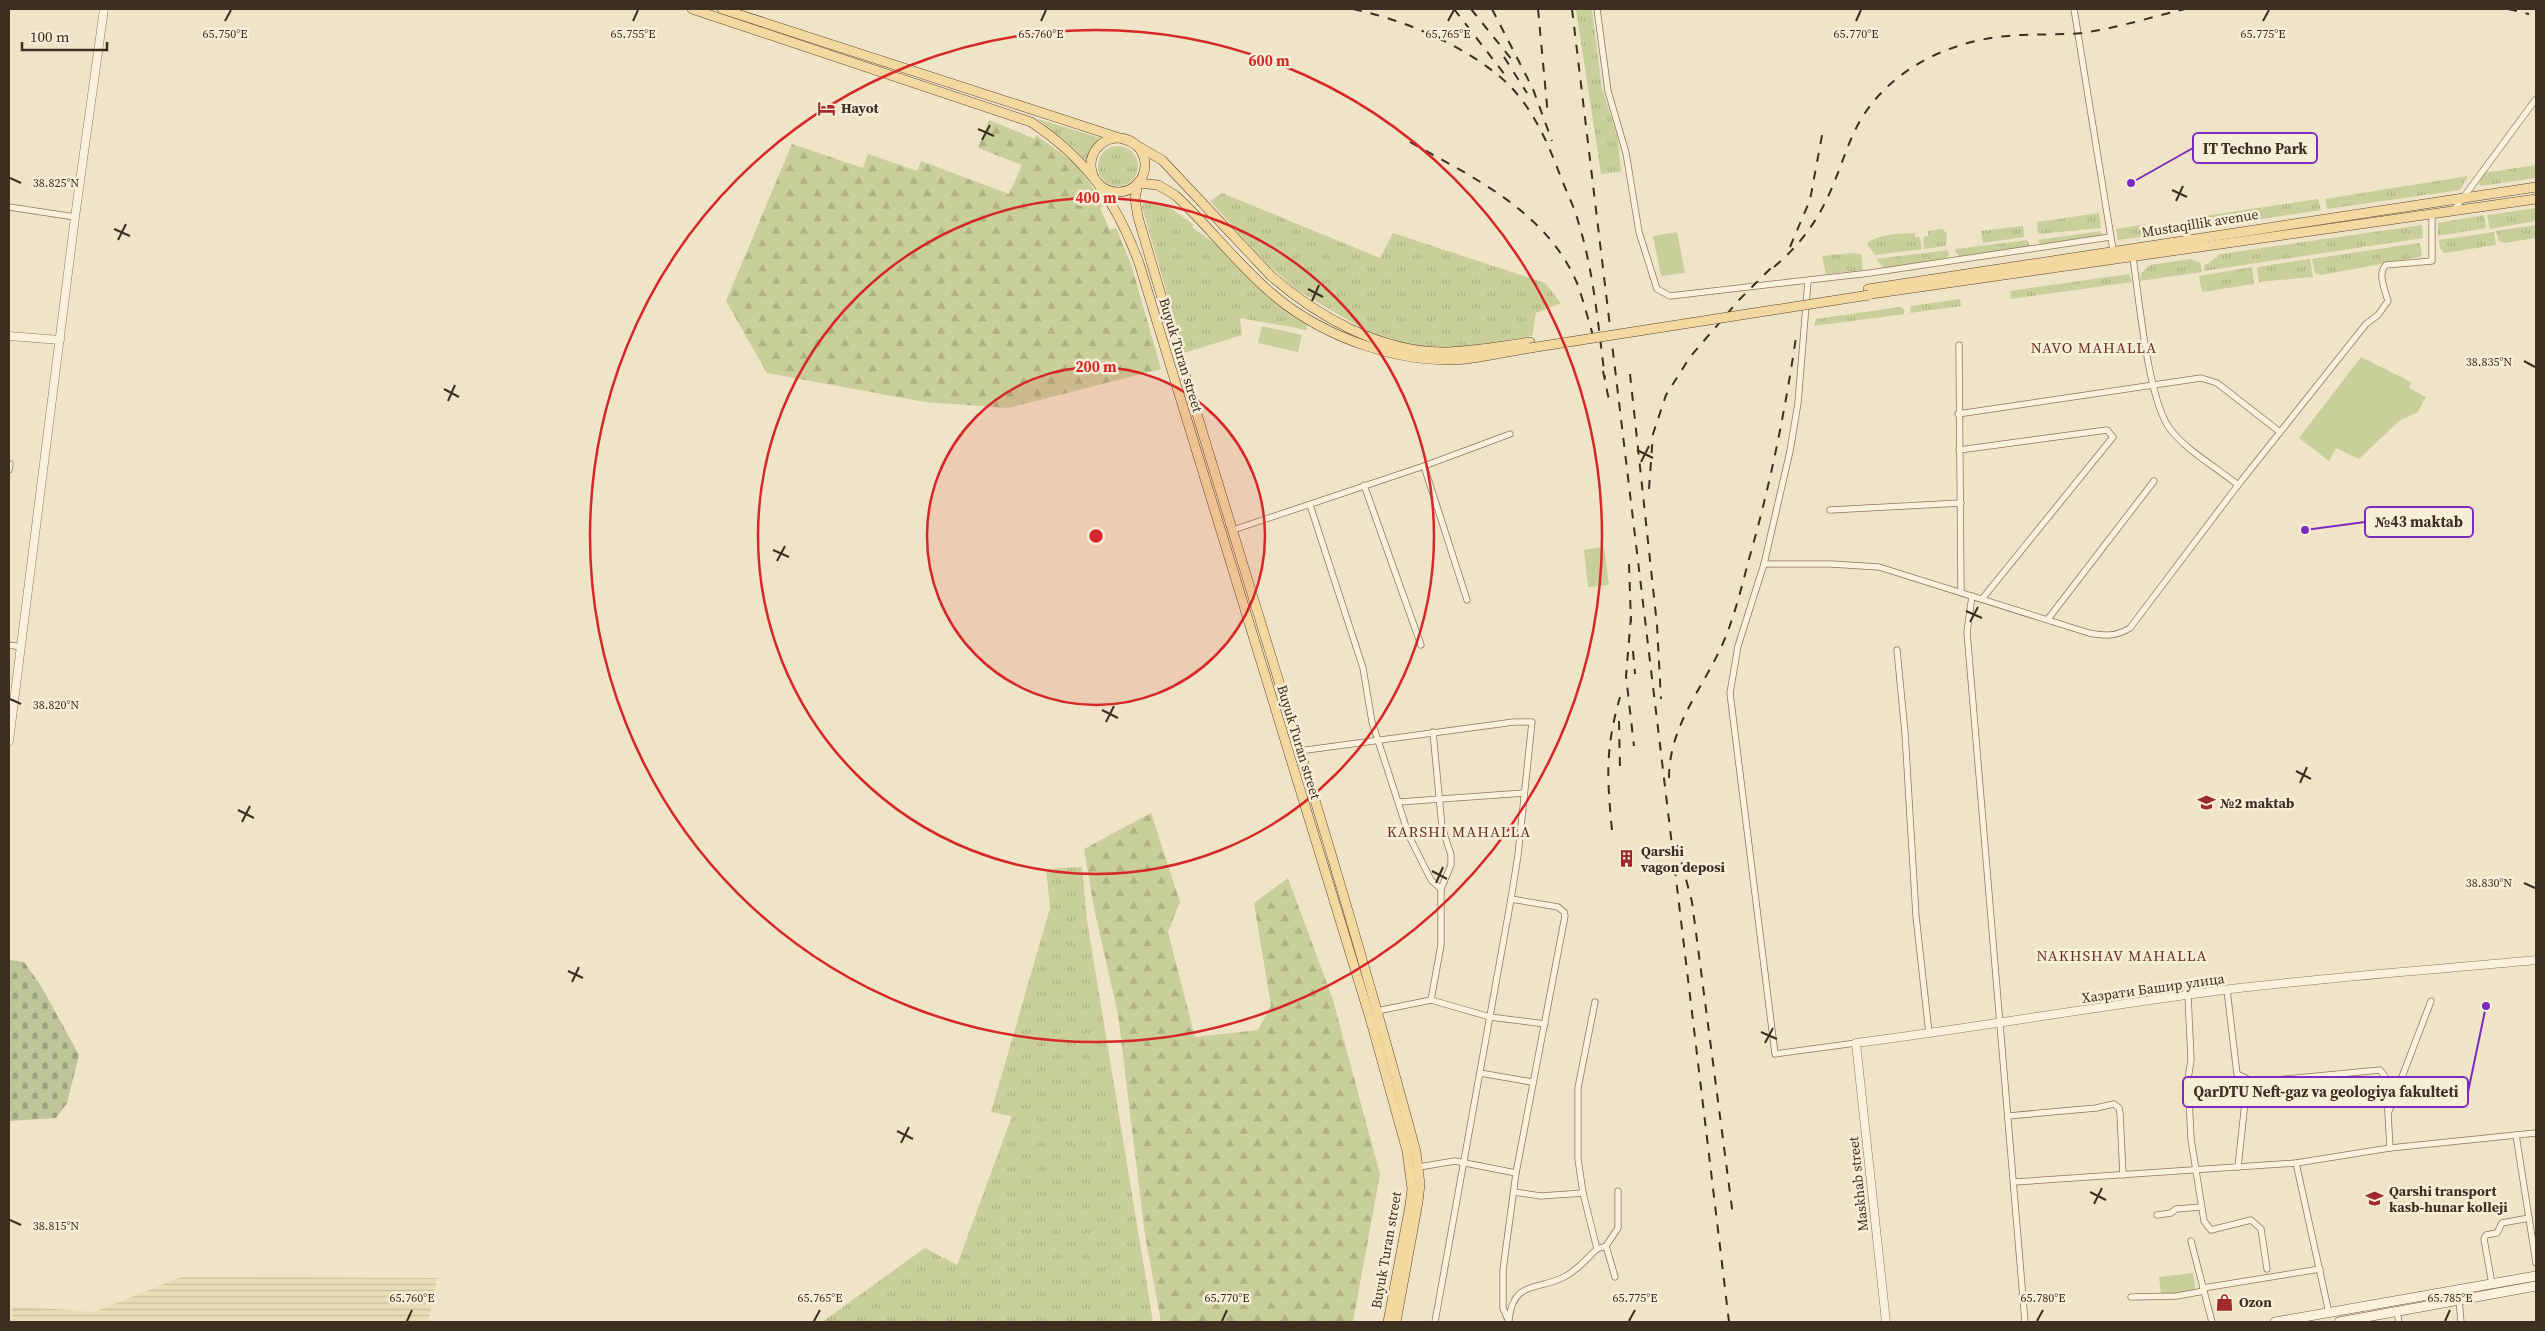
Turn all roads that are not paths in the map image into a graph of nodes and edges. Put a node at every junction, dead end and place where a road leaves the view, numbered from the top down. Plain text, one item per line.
1 (104, 9) edge
2 (692, 9) edge
3 (722, 9) edge
4 (1597, 9) edge
5 (2074, 9) edge
6 (2536, 99) edge
7 (1129, 141) junction
8 (1098, 182) junction
9 (1138, 183) junction
10 (2536, 187) edge
11 (2464, 196) junction
12 (2536, 200) edge
13 (2431, 202) junction
14 (9, 206) edge
15 (2454, 210) junction
16 (2432, 213) junction
17 (75, 216) junction
18 (2110, 237) junction
19 (2113, 250) junction
20 (2133, 258) junction
21 (2031, 268) junction
22 (1808, 281) junction
23 (9, 336) edge
24 (60, 340) junction
25 (1530, 345) junction
26 (1959, 345) dead end
27 (2153, 384) junction
28 (1958, 414) junction
29 (2280, 432) junction
30 (1510, 434) dead end
31 (1959, 450) junction
32 (1424, 466) junction
33 (2154, 481) dead end
34 (2238, 484) junction
35 (1364, 485) junction
36 (1961, 503) junction
37 (1310, 505) junction
38 (1830, 510) dead end
39 (1233, 530) junction
40 (1764, 564) junction
41 (1961, 592) junction
42 (1972, 596) junction
43 (1982, 599) junction
44 (1468, 600) dead end
45 (2048, 619) junction
46 (9, 645) edge
47 (1421, 645) dead end
48 (21, 647) junction
49 (1896, 650) dead end
50 (1433, 732) junction
51 (1378, 739) junction
52 (9, 741) edge
53 (1286, 748) junction
54 (1298, 748) junction
55 (1524, 793) junction
56 (1439, 799) junction
57 (1399, 802) junction
58 (1441, 889) junction
59 (1511, 899) junction
60 (2536, 960) edge
61 (2227, 990) junction
62 (2188, 995) junction
63 (1432, 1000) junction
64 (2431, 1001) dead end
65 (1595, 1002) dead end
66 (1377, 1011) junction
67 (1490, 1017) junction
68 (1545, 1024) junction
69 (1999, 1024) junction
70 (1929, 1034) junction
71 (1856, 1043) junction
72 (1480, 1073) junction
73 (1532, 1082) junction
74 (2234, 1093) dead end
75 (2387, 1114) junction
76 (2008, 1116) junction
77 (2536, 1133) edge
78 (2516, 1135) junction
79 (2390, 1148) junction
80 (1463, 1163) junction
81 (2296, 1163) junction
82 (1419, 1167) junction
83 (2238, 1167) junction
84 (2196, 1170) junction
85 (1516, 1173) junction
86 (2124, 1175) junction
87 (2014, 1182) junction
88 (1618, 1191) dead end
89 (1514, 1192) junction
90 (1583, 1193) junction
91 (2201, 1207) junction
92 (2156, 1215) dead end
93 (2529, 1218) junction
94 (2191, 1241) dead end
95 (1606, 1246) junction
96 (1597, 1249) junction
97 (2536, 1263) edge
98 (2267, 1269) dead end
99 (2320, 1269) junction
100 (2536, 1276) edge
101 (1616, 1277) dead end
102 (2492, 1284) junction
103 (2536, 1286) edge
104 (2203, 1289) junction
105 (2131, 1297) dead end
106 (2458, 1300) junction
107 (2397, 1312) junction
108 (2329, 1313) junction
109 (1509, 1321) edge
110 (1388, 1322) edge
111 (1396, 1322) edge
112 (1435, 1322) edge
113 (1886, 1322) edge
114 (2025, 1322) edge
115 (2212, 1322) edge
116 (2279, 1322) edge
117 (2339, 1322) edge
118 (2399, 1322) edge
119 (2461, 1322) edge

1 - 17 street
2 - 8 main road, Buyuk Turan street
3 - 7 main road
4 - 22 street
5 - 18 street
6 - 11 street
7 - 8 main road
7 - 9 main road
7 - 25 main road
8 - 9 main road
8 - 53 main road, Buyuk Turan street
9 - 25 main road
9 - 39 main road, Buyuk Turan street
10 - 11 main road, Mustaqillik avenue
11 - 13 main road, Mustaqillik avenue
11 - 15 street
12 - 15 main road, Mustaqillik avenue
13 - 16 main road
13 - 19 main road, Mustaqillik avenue
14 - 17 street
15 - 16 main road, Mustaqillik avenue
16 - 20 main road, Mustaqillik avenue
16 - 29 street
17 - 24 street
18 - 19 street
18 - 22 street
19 - 21 main road, Mustaqillik avenue
20 - 21 main road, Mustaqillik avenue
20 - 27 street
21 - 25 main road, Mustaqillik avenue
22 - 40 street
23 - 24 street
24 - 48 street
26 - 28 street
27 - 28 street
27 - 29 street
27 - 34 street
28 - 31 street
29 - 34 street
30 - 32 street
31 - 36 street
31 - 43 street
32 - 35 street
32 - 44 street
33 - 45 street
34 - 45 street
35 - 37 street
35 - 47 street
36 - 38 street
36 - 41 street
37 - 39 street
37 - 51 street
39 - 54 main road, Buyuk Turan street
40 - 41 street
40 - 71 street, Хазрати Башир улица
41 - 42 street
42 - 43 street
42 - 69 street
43 - 45 street
46 - 48 street
48 - 52 street
49 - 70 street
50 - 51 street
50 - 55 street
50 - 56 street
51 - 54 street
51 - 57 street
53 - 54 main road
53 - 110 main road, Buyuk Turan street
54 - 66 main road, Buyuk Turan street
55 - 56 street
55 - 59 street
56 - 57 street
56 - 58 street
57 - 58 street
58 - 63 street
59 - 67 street
59 - 68 street
60 - 61 street, Хазрати Башир улица
61 - 62 street, Хазрати Башир улица
61 - 75 street
62 - 69 street, Хазрати Башир улица
62 - 84 street
63 - 66 street
63 - 67 street
64 - 75 street
65 - 90 street
66 - 82 main road, Buyuk Turan street
67 - 68 street
67 - 72 street
68 - 73 street
69 - 70 street, Хазрати Башир улица
69 - 76 street
70 - 71 street, Хазрати Башир улица
71 - 113 street, Maskhab street
72 - 73 street
72 - 80 street
73 - 85 street
74 - 83 street
75 - 79 street
76 - 86 street
76 - 87 street
77 - 78 street
78 - 79 street
78 - 93 street
79 - 81 street
80 - 82 street
80 - 85 street
80 - 112 street
81 - 83 street
81 - 99 street
82 - 111 main road, Buyuk Turan street
83 - 84 street
84 - 86 street
84 - 91 street
85 - 89 street
86 - 87 street
87 - 114 street
88 - 95 street
89 - 90 street
89 - 109 street
90 - 96 street
91 - 92 street
91 - 98 street
93 - 97 street
93 - 102 street
94 - 104 street
95 - 96 street
95 - 101 street
96 - 109 street
99 - 104 street
99 - 108 street
100 - 102 main road
102 - 108 main road
103 - 106 main road
104 - 105 street
104 - 115 street
106 - 107 main road
106 - 119 street
107 - 117 main road
107 - 118 street
108 - 116 main road

